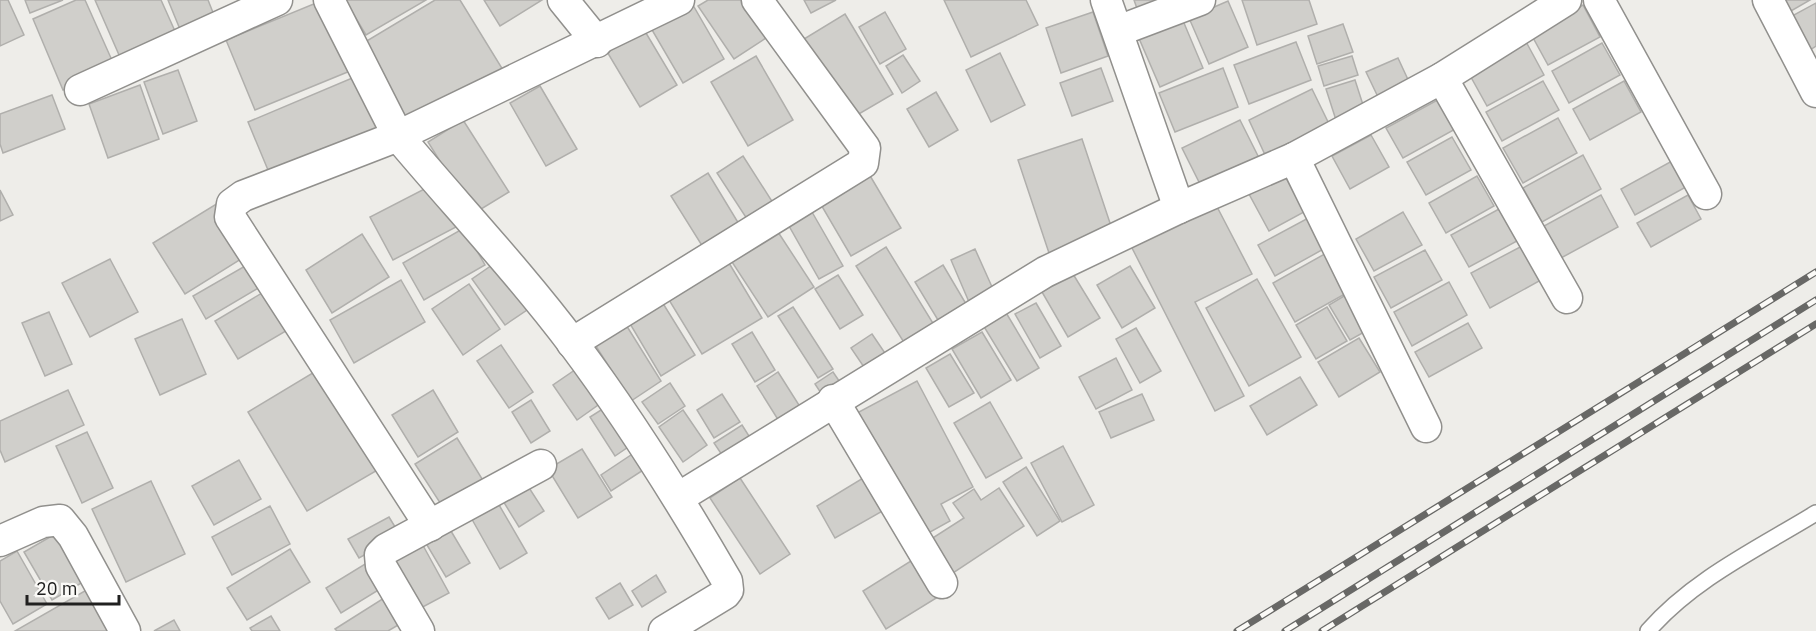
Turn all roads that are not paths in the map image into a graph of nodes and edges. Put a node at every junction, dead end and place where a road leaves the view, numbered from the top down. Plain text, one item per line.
1 (277, 0) edge
2 (329, 0) edge
3 (562, 0) edge
4 (679, 0) edge
5 (757, 0) edge
6 (1106, 0) edge
7 (1200, 0) edge
8 (1566, 0) edge
9 (1599, 0) edge
10 (1768, 0) edge
11 (1118, 31) junction
12 (597, 42) junction
13 (1442, 78) junction
14 (80, 90) dead end
15 (1816, 92) edge
16 (398, 136) junction
17 (1294, 158) junction
18 (1706, 194) dead end
19 (1179, 208) junction
20 (1567, 298) dead end
21 (572, 343) junction
22 (833, 400) junction
23 (1426, 427) dead end
24 (542, 465) dead end
25 (678, 498) junction
26 (1816, 513) edge
27 (430, 526) junction
28 (0, 541) edge
29 (942, 583) dead end
30 (408, 627) edge
31 (124, 631) edge
32 (664, 631) edge
33 (1648, 631) edge

1 - 14 street
2 - 16 street
3 - 12 street
4 - 12 street
5 - 21 street
6 - 11 street
7 - 11 street
8 - 13 street
9 - 18 street
10 - 15 street
11 - 19 street
12 - 16 street
13 - 17 street
13 - 20 street
16 - 21 street
16 - 27 street
17 - 19 street
17 - 23 street
19 - 22 street
21 - 25 street
22 - 25 street
22 - 29 street
24 - 27 street
25 - 32 street
26 - 33 lane
27 - 30 street
28 - 31 street

